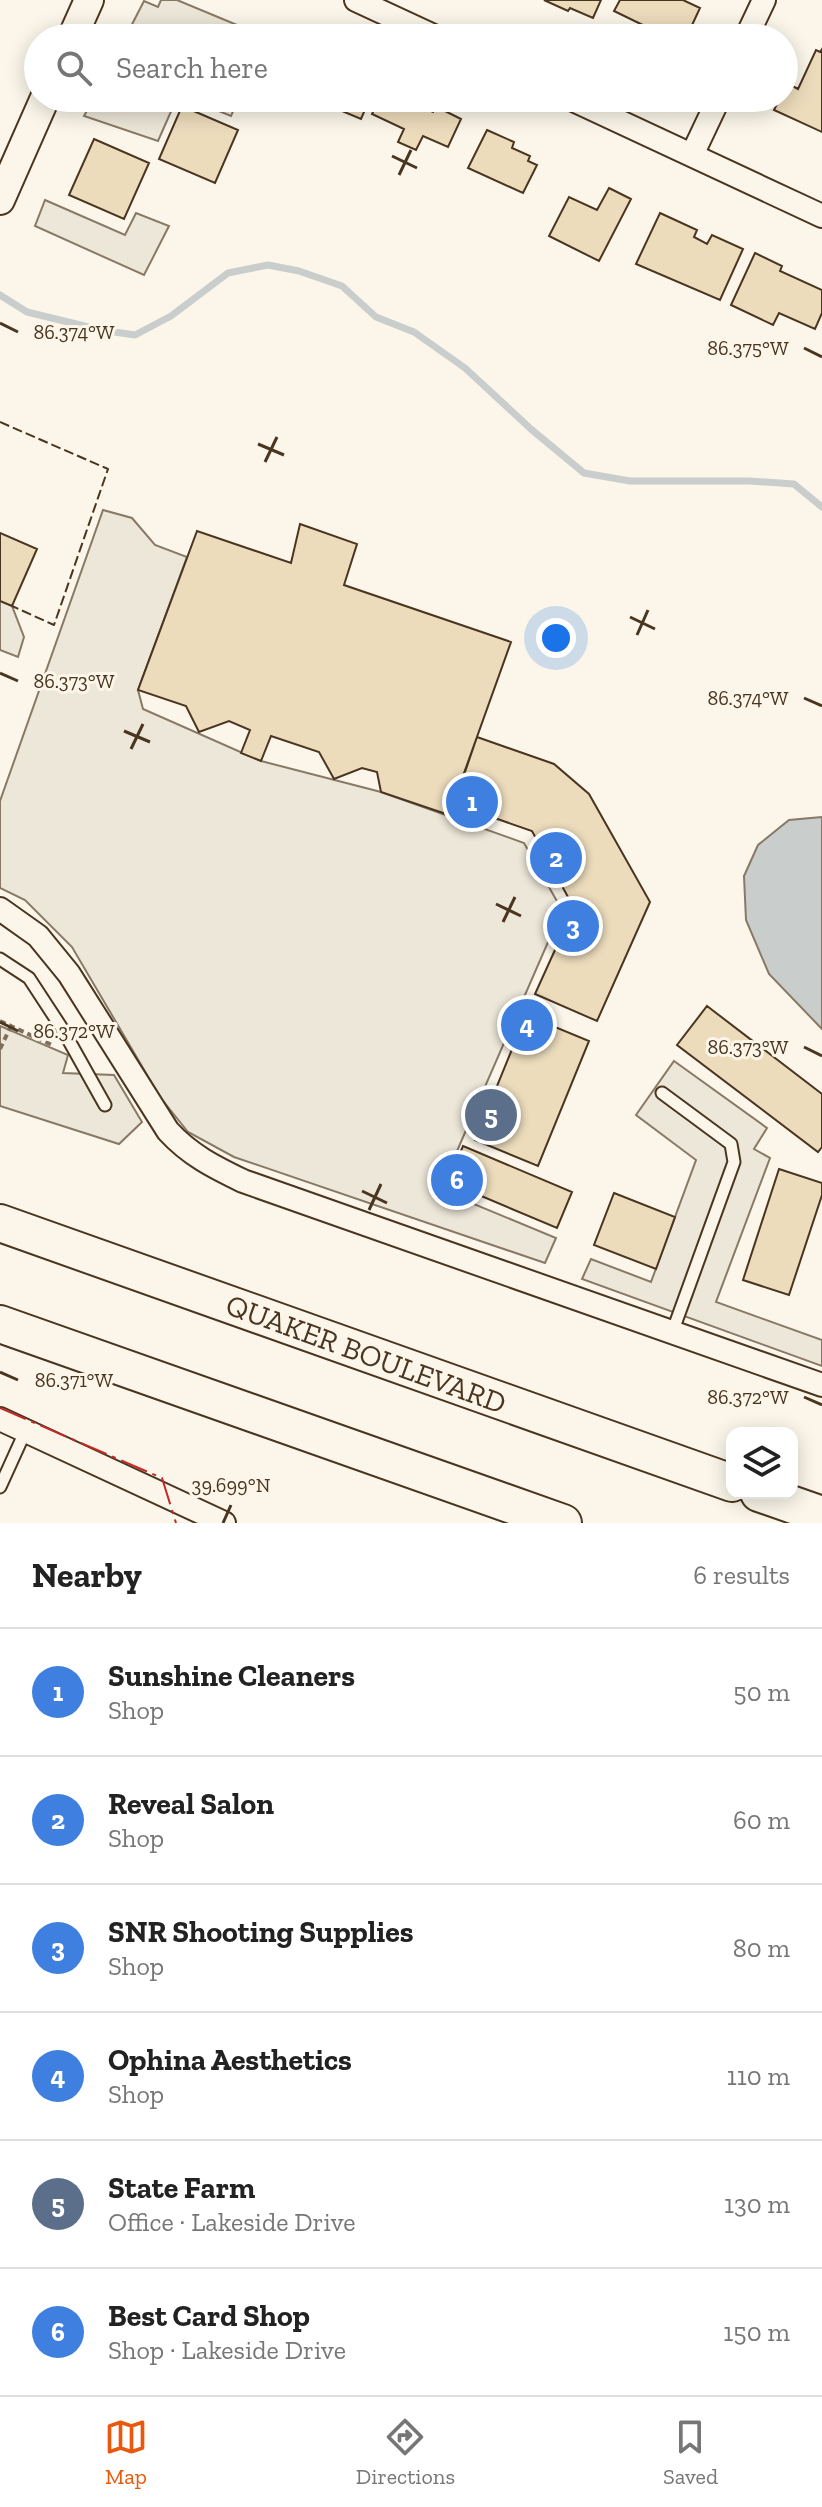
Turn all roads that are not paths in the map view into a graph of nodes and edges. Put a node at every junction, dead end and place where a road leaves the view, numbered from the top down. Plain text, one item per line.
1 (89, 0) edge
2 (356, 0) edge
3 (764, 0) edge
4 (78, 24) edge
5 (408, 24) edge
6 (753, 24) edge
7 (39, 112) edge
8 (599, 112) edge
9 (712, 112) edge
10 (692, 155) junction
11 (0, 200) edge
12 (822, 216) edge
13 (0, 909) edge
14 (0, 959) edge
15 (662, 1093) dead end
16 (105, 1105) dead end
17 (0, 1223) edge
18 (0, 1324) edge
19 (672, 1333) junction
20 (822, 1385) edge
21 (0, 1419) edge
22 (25, 1432) junction
23 (726, 1481) edge
24 (0, 1487) edge
25 (776, 1499) edge
26 (822, 1515) edge
27 (224, 1523) edge
28 (563, 1523) edge

1 - 4 street
2 - 5 street
3 - 6 street
7 - 11 street
8 - 10 street
9 - 10 street
10 - 12 street
13 - 19 street
14 - 16 lane
15 - 19 lane
17 - 23 main road, QUAKER BOULEVARD
18 - 28 main road
19 - 20 street
21 - 22 street
22 - 24 lane
22 - 27 street
25 - 26 main road

